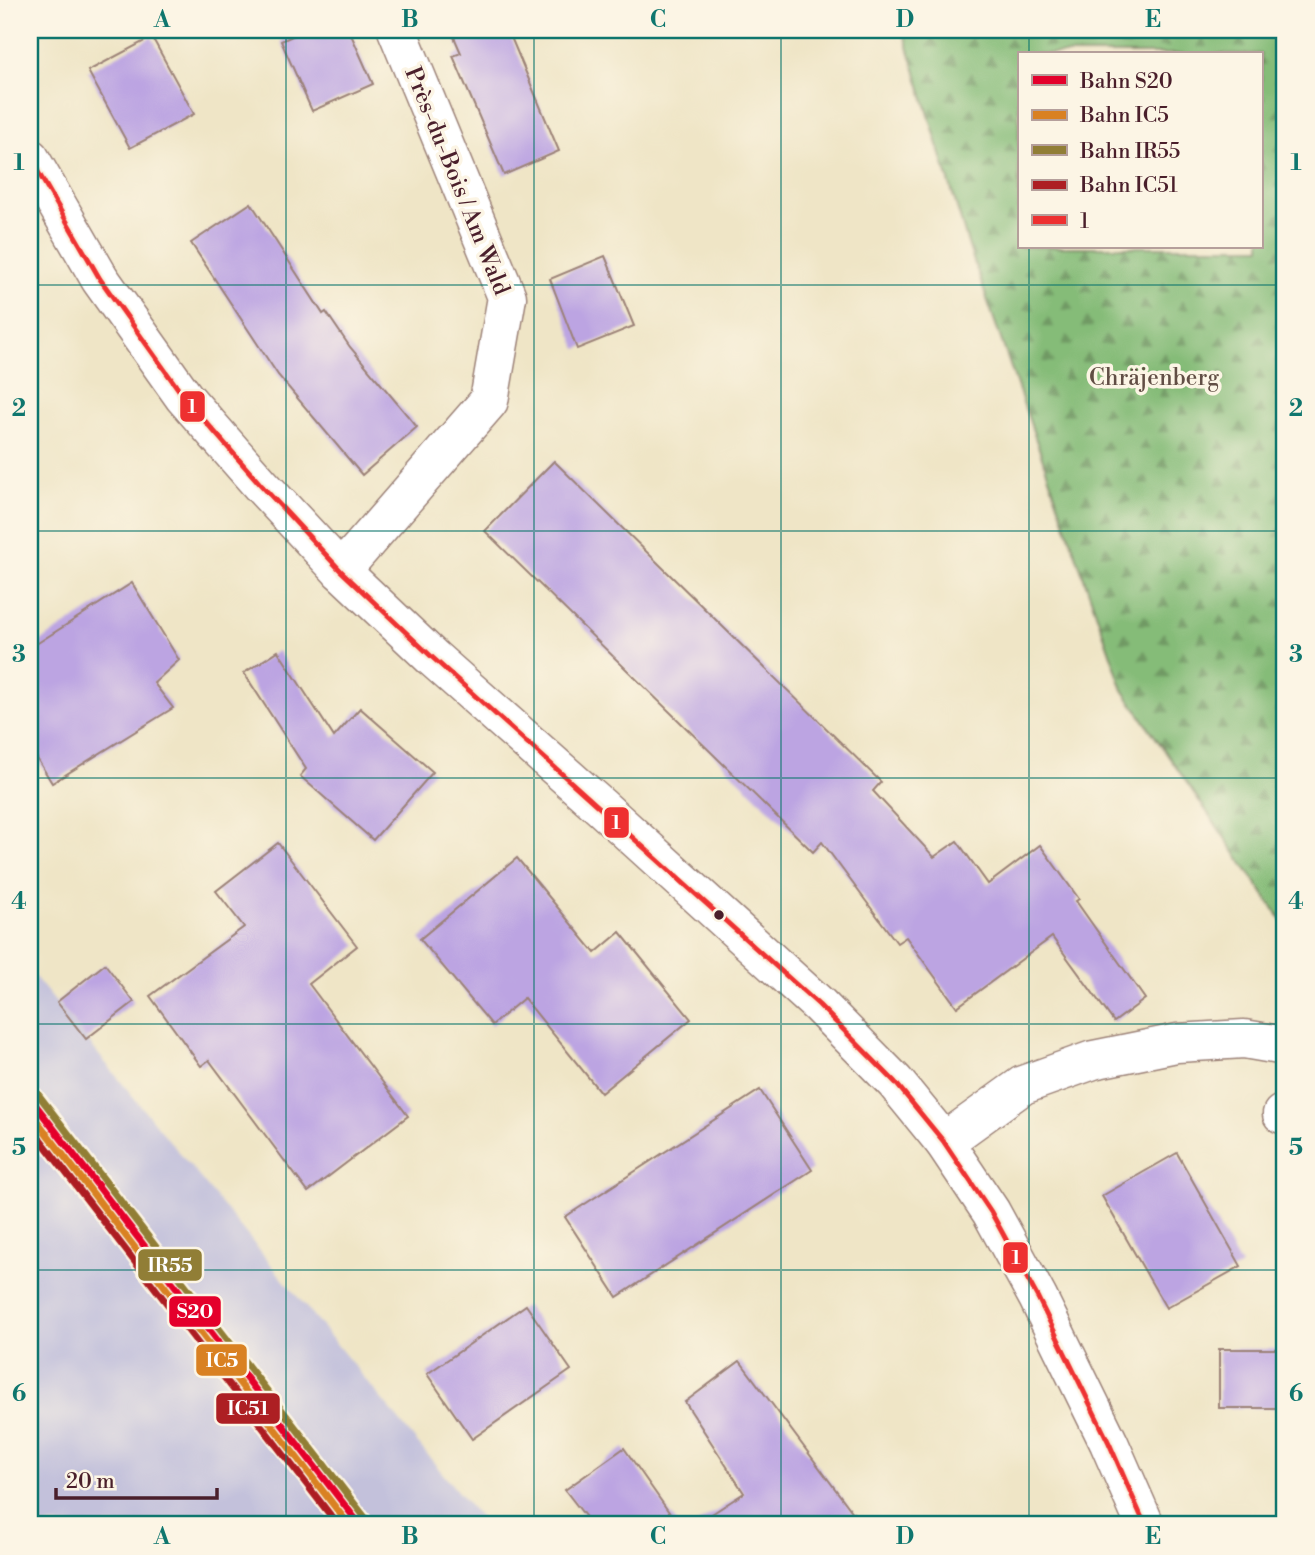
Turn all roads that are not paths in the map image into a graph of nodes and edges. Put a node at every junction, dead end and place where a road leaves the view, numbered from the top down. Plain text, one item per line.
1 (397, 30) edge
2 (30, 158) edge
3 (341, 571) junction
4 (1285, 1046) edge
5 (944, 1142) junction
6 (1144, 1525) edge

1 - 3 main road, Près-du-Bois / Am Wald
2 - 3 main road
3 - 5 main road
4 - 5 main road
5 - 6 main road

